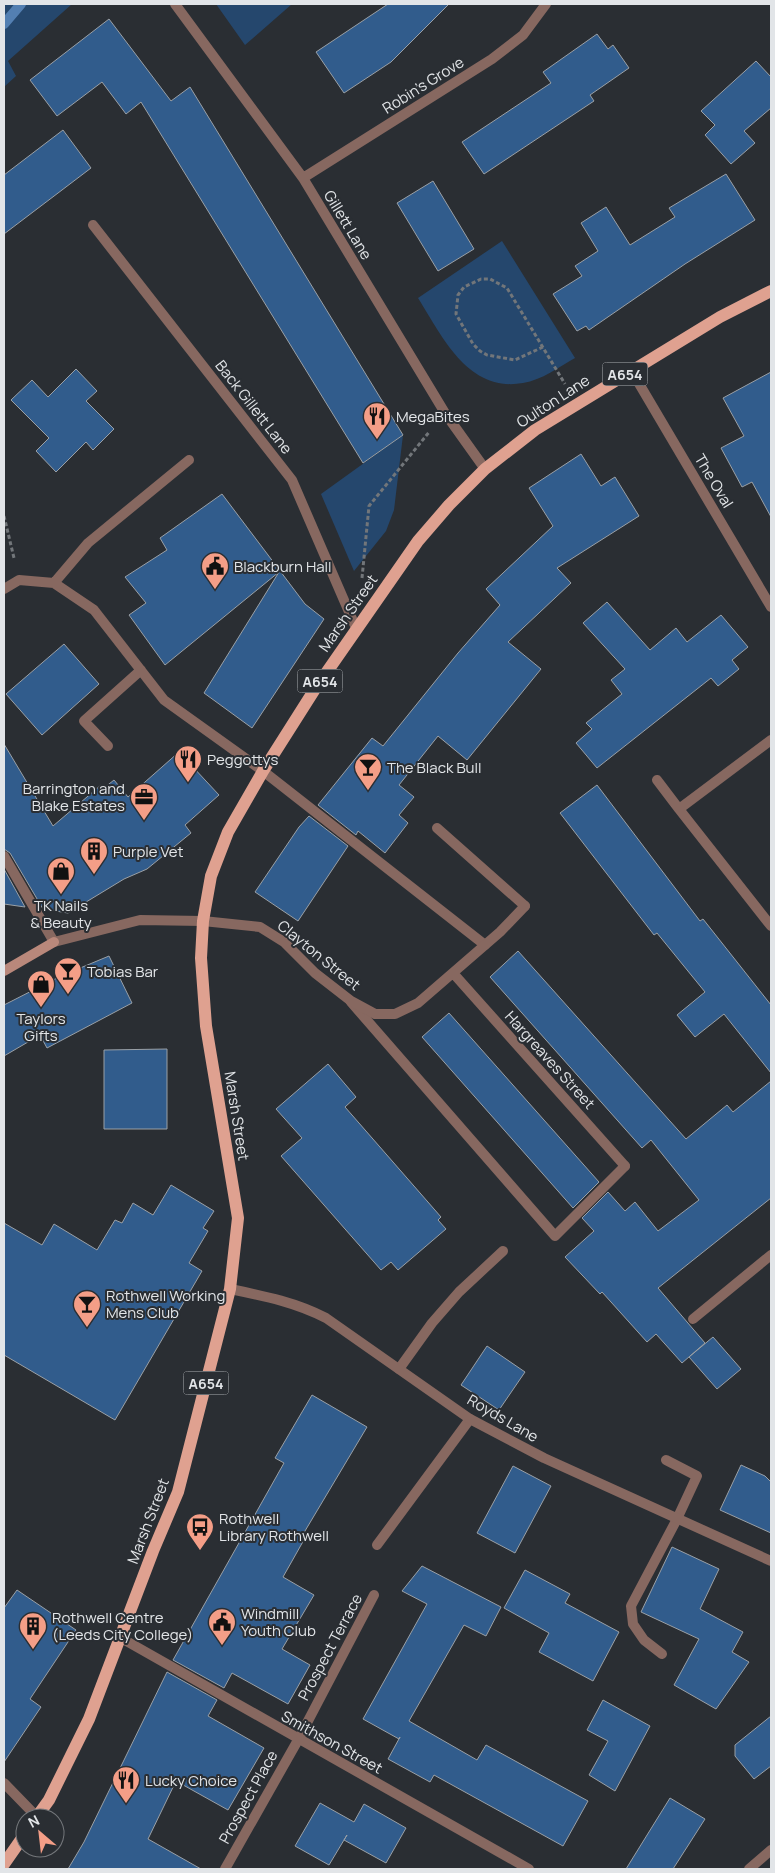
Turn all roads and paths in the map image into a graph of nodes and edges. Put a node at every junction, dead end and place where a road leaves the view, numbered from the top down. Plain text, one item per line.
1 (175, 4) edge
2 (546, 4) edge
3 (303, 178) junction
4 (93, 225) dead end
5 (771, 291) edge
6 (543, 347) junction
7 (631, 370) junction
8 (577, 403) junction
9 (445, 413) junction
10 (189, 460) dead end
11 (485, 469) junction
12 (4, 516) edge
13 (19, 580) junction
14 (361, 581) dead end
15 (54, 583) junction
16 (4, 589) edge
17 (771, 608) edge
18 (356, 628) junction
19 (141, 670) junction
20 (771, 740) edge
21 (108, 746) dead end
22 (263, 771) junction
23 (657, 780) dead end
24 (679, 809) junction
25 (437, 828) dead end
26 (4, 856) edge
27 (203, 921) junction
28 (771, 926) edge
29 (54, 942) junction
30 (485, 945) junction
31 (4, 972) edge
32 (453, 973) junction
33 (351, 1001) junction
34 (503, 1251) dead end
35 (771, 1255) edge
36 (230, 1289) junction
37 (693, 1319) dead end
38 (399, 1368) junction
39 (470, 1419) junction
40 (666, 1460) dead end
41 (677, 1519) junction
42 (377, 1545) dead end
43 (771, 1561) edge
44 (374, 1595) dead end
45 (121, 1638) junction
46 (662, 1654) dead end
47 (298, 1740) junction
48 (4, 1783) edge
49 (27, 1808) edge
50 (43, 1808) edge
51 (15, 1848) edge
52 (771, 1850) edge
53 (4, 1864) edge
54 (225, 1869) edge
55 (529, 1869) edge
56 (749, 1869) edge

1 - 3 street, Gillett Lane
2 - 3 street, Robin's Grove
3 - 9 street, Gillett Lane
4 - 18 street, Back Gillett Lane
5 - 7 main road, Oulton Lane / A654
6 - 6 path
6 - 8 path
7 - 8 main road, Oulton Lane / A654
7 - 17 street, The Oval
8 - 11 main road, Oulton Lane / A654
9 - 11 street, Gillett Lane
9 - 14 path
10 - 15 street
11 - 18 main road, Marsh Street / A654
12 - 13 path
13 - 15 street
13 - 16 street
15 - 19 street
18 - 22 main road, Marsh Street / A654
19 - 21 street
19 - 22 street
20 - 24 street
22 - 27 main road, Marsh Street / A654
22 - 30 street
23 - 24 street
24 - 28 street
25 - 30 street, Clayton Street
26 - 29 street
27 - 29 street, Clayton Street
27 - 33 street, Clayton Street
27 - 36 main road, Marsh Street / A654
29 - 31 street
30 - 32 street, Clayton Street
32 - 33 street, Clayton Street
32 - 33 street, Hargreaves Street
34 - 38 street
35 - 37 street
36 - 38 street, Royds Lane
36 - 45 main road, Marsh Street / A654
38 - 39 street, Royds Lane
39 - 41 street, Royds Lane
39 - 42 street
40 - 41 street
41 - 43 street, Royds Lane
41 - 46 street
44 - 47 street, Prospect Terrace
45 - 47 street, Smithson Street
45 - 50 main road, Marsh Street / A654
47 - 54 street, Prospect Place
47 - 55 street, Smithson Street
48 - 49 street
51 - 53 main road
52 - 56 street

